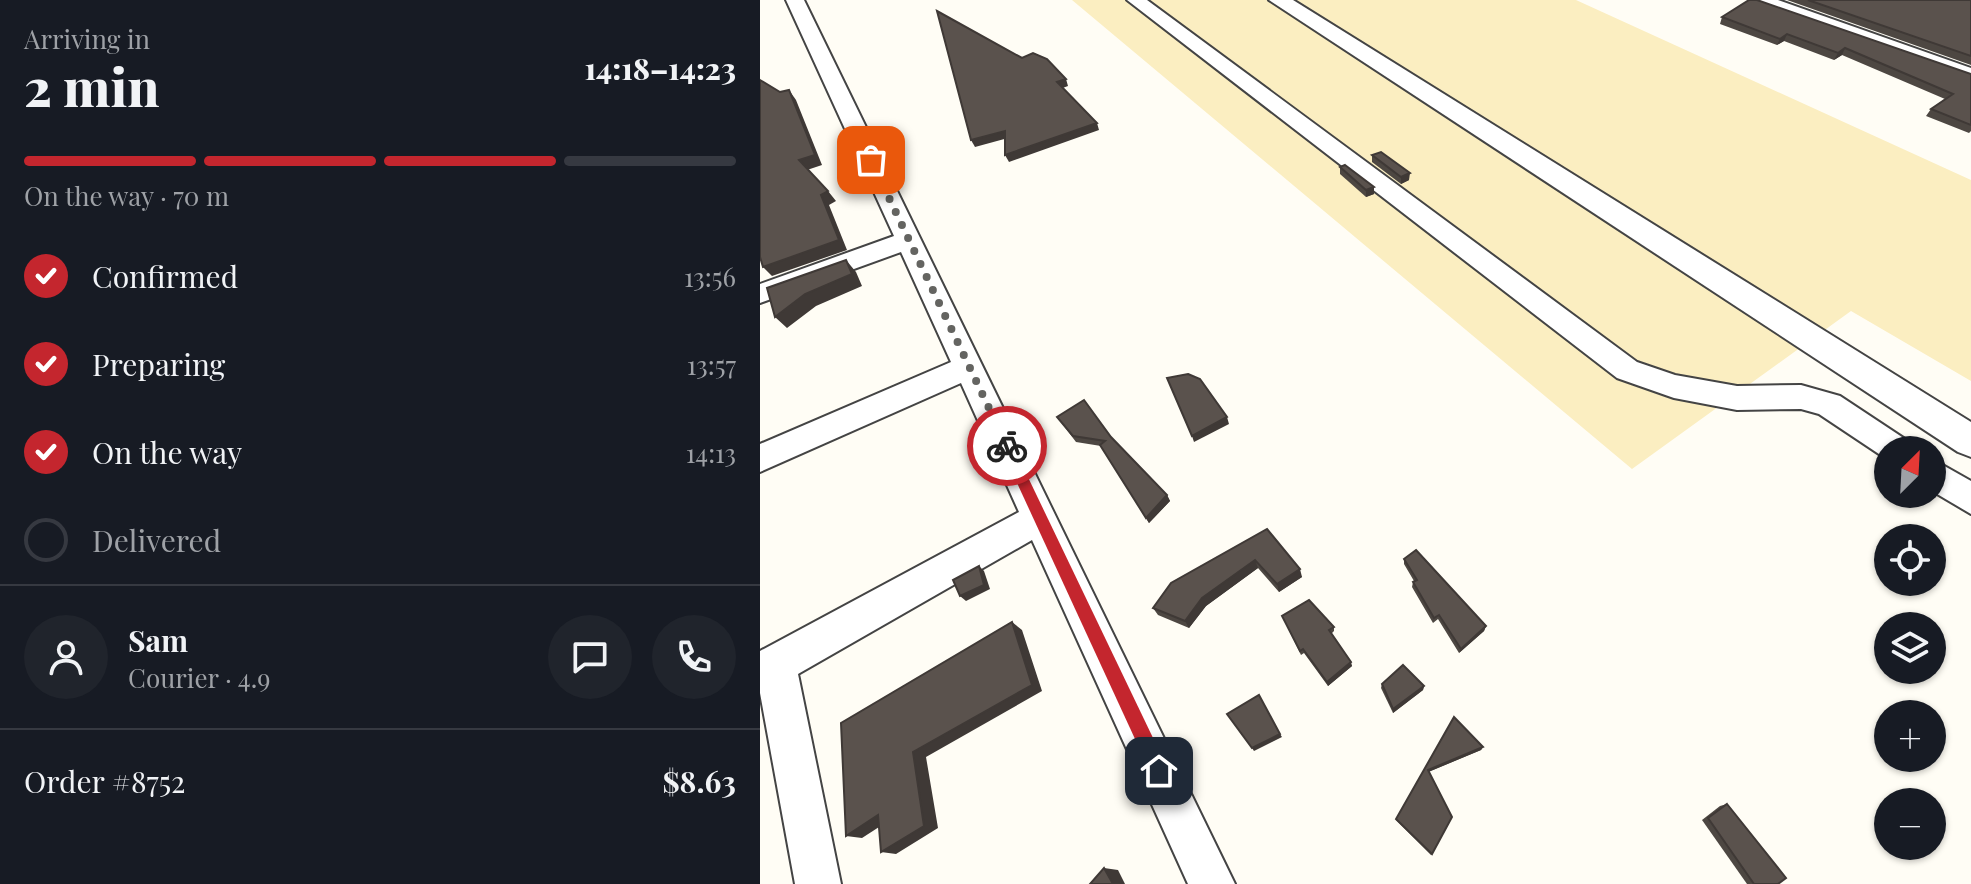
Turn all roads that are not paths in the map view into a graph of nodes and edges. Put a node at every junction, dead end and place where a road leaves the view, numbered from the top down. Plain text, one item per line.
1 (795, 0) edge
2 (1136, 0) edge
3 (1279, 0) edge
4 (1762, 0) edge
5 (1971, 75) edge
6 (909, 240) junction
7 (760, 294) edge
8 (969, 367) junction
9 (1876, 436) edge
10 (1971, 441) edge
11 (760, 458) edge
12 (1946, 482) edge
13 (1971, 499) edge
14 (1040, 518) junction
15 (768, 668) edge
16 (818, 884) edge
17 (1212, 884) edge

1 - 6 street
2 - 9 street
3 - 10 street
4 - 5 street
6 - 7 street
6 - 8 street
8 - 11 street
8 - 14 street
12 - 13 street
14 - 15 street
14 - 17 street
15 - 16 street

